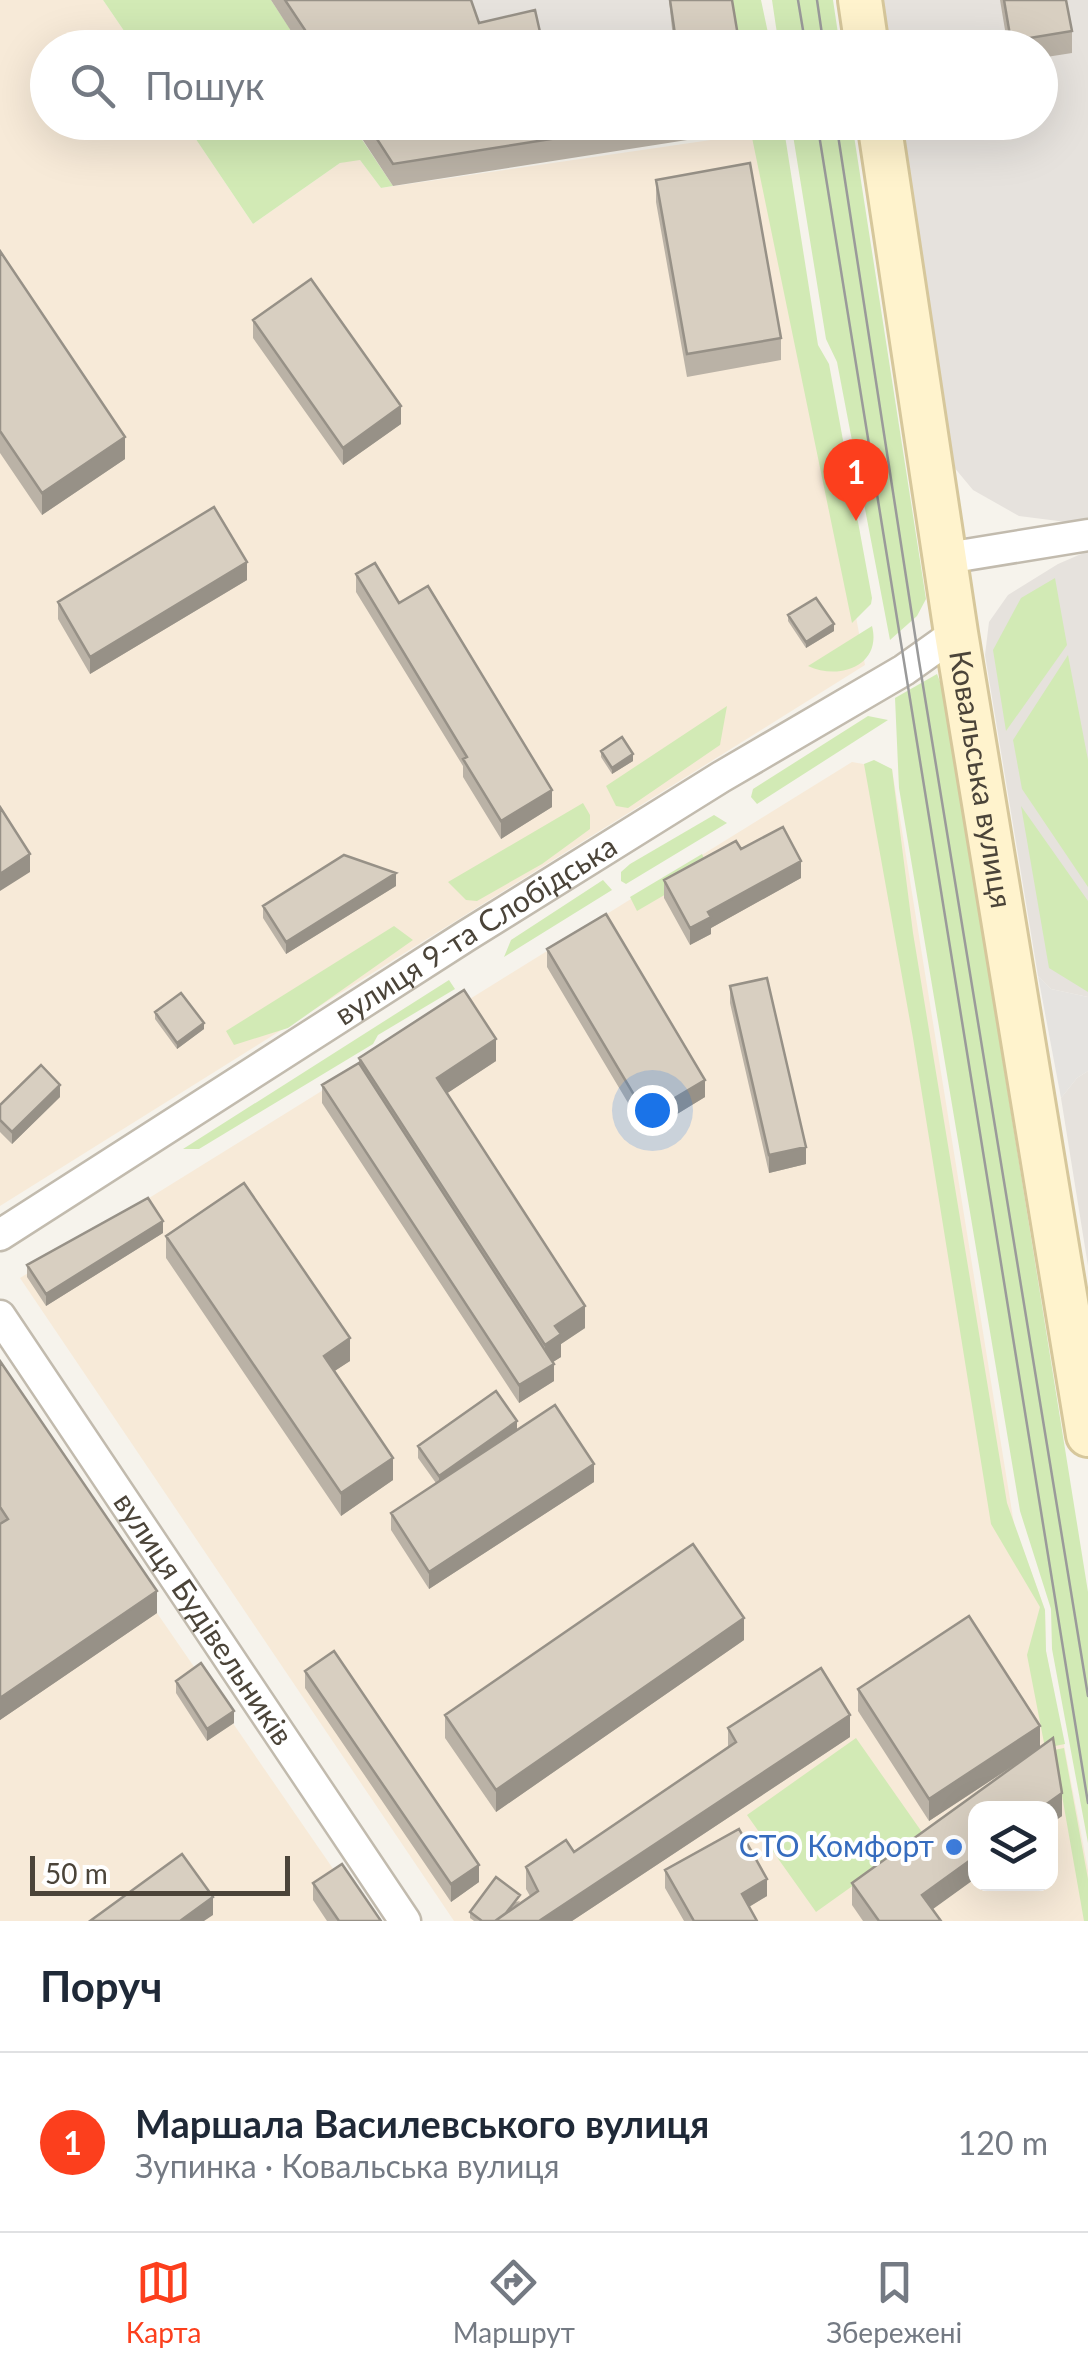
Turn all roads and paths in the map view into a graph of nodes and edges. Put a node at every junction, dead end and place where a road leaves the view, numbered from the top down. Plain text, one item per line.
1 (860, 0) edge
2 (864, 30) edge
3 (882, 140) edge
4 (1088, 535) edge
5 (947, 558) junction
6 (956, 633) junction
7 (0, 1236) edge
8 (0, 1316) edge
9 (1088, 1435) edge
10 (404, 1921) edge

1 - 2 street
3 - 5 street, Ковальська вулиця
4 - 5 street
5 - 6 street, Ковальська вулиця
6 - 7 street, вулиця 9-та Слобідська
6 - 9 street, Ковальська вулиця
8 - 10 street, вулиця Будівельників

